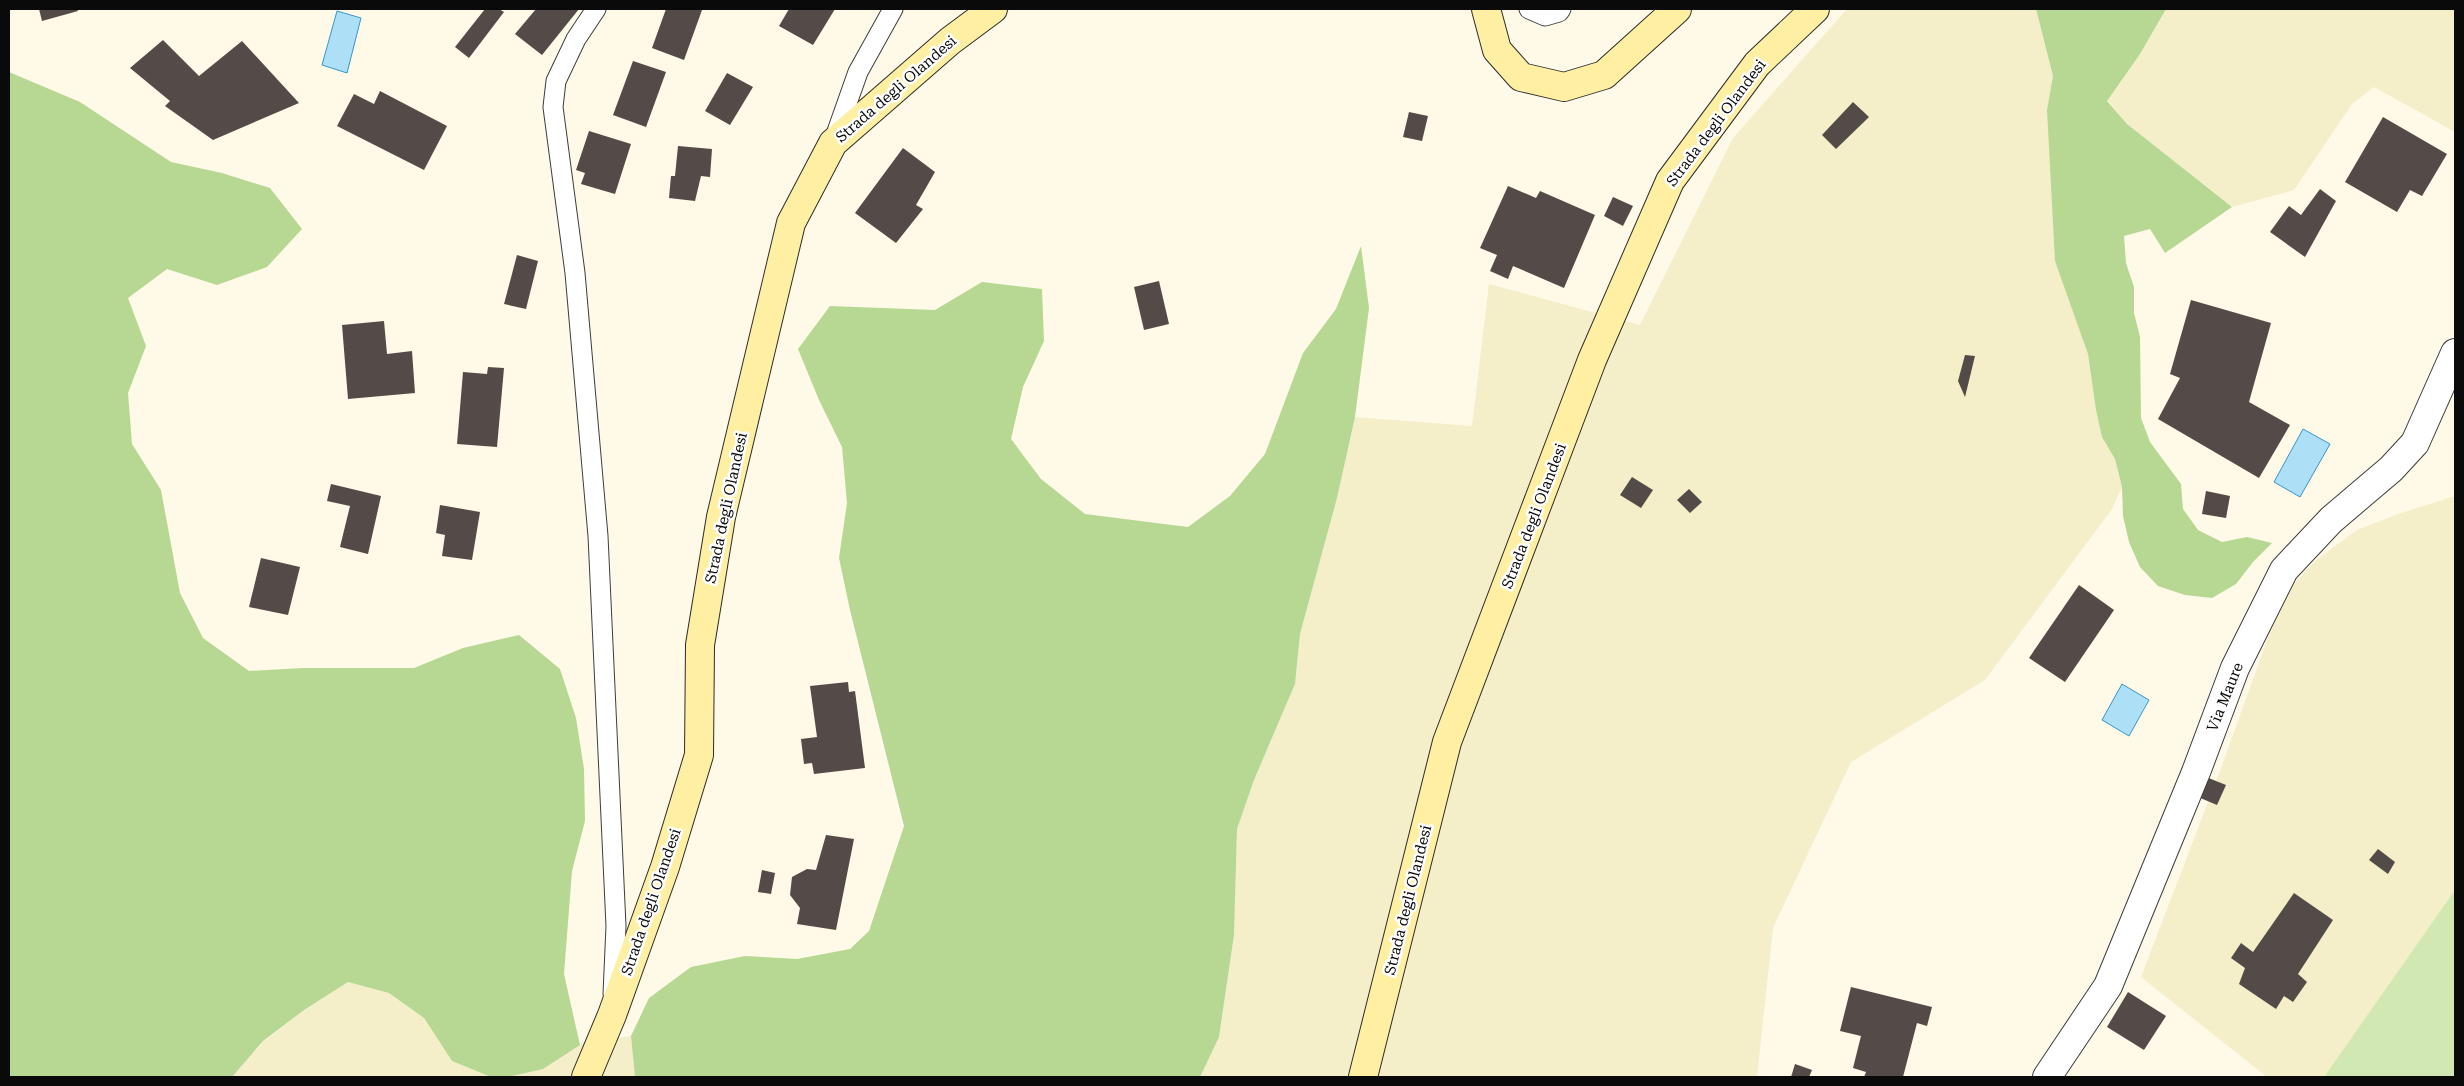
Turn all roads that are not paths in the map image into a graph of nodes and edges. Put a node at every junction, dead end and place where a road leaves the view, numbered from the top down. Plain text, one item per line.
1 (596, 9) edge
2 (893, 9) edge
3 (993, 9) edge
4 (1486, 9) edge
5 (1529, 9) edge
6 (1561, 9) edge
7 (1677, 9) edge
8 (1815, 9) edge
9 (833, 143) junction
10 (2455, 353) edge
11 (612, 1015) junction
12 (586, 1077) edge
13 (1363, 1077) edge
14 (2047, 1077) edge

1 - 11 lane
2 - 9 lane
3 - 9 main road, Strada degli Olandesi
4 - 7 main road
5 - 6 lane
8 - 13 main road, Strada degli Olandesi
9 - 11 main road, Strada degli Olandesi
10 - 14 street, Via Maure
11 - 12 main road, Strada degli Olandesi

